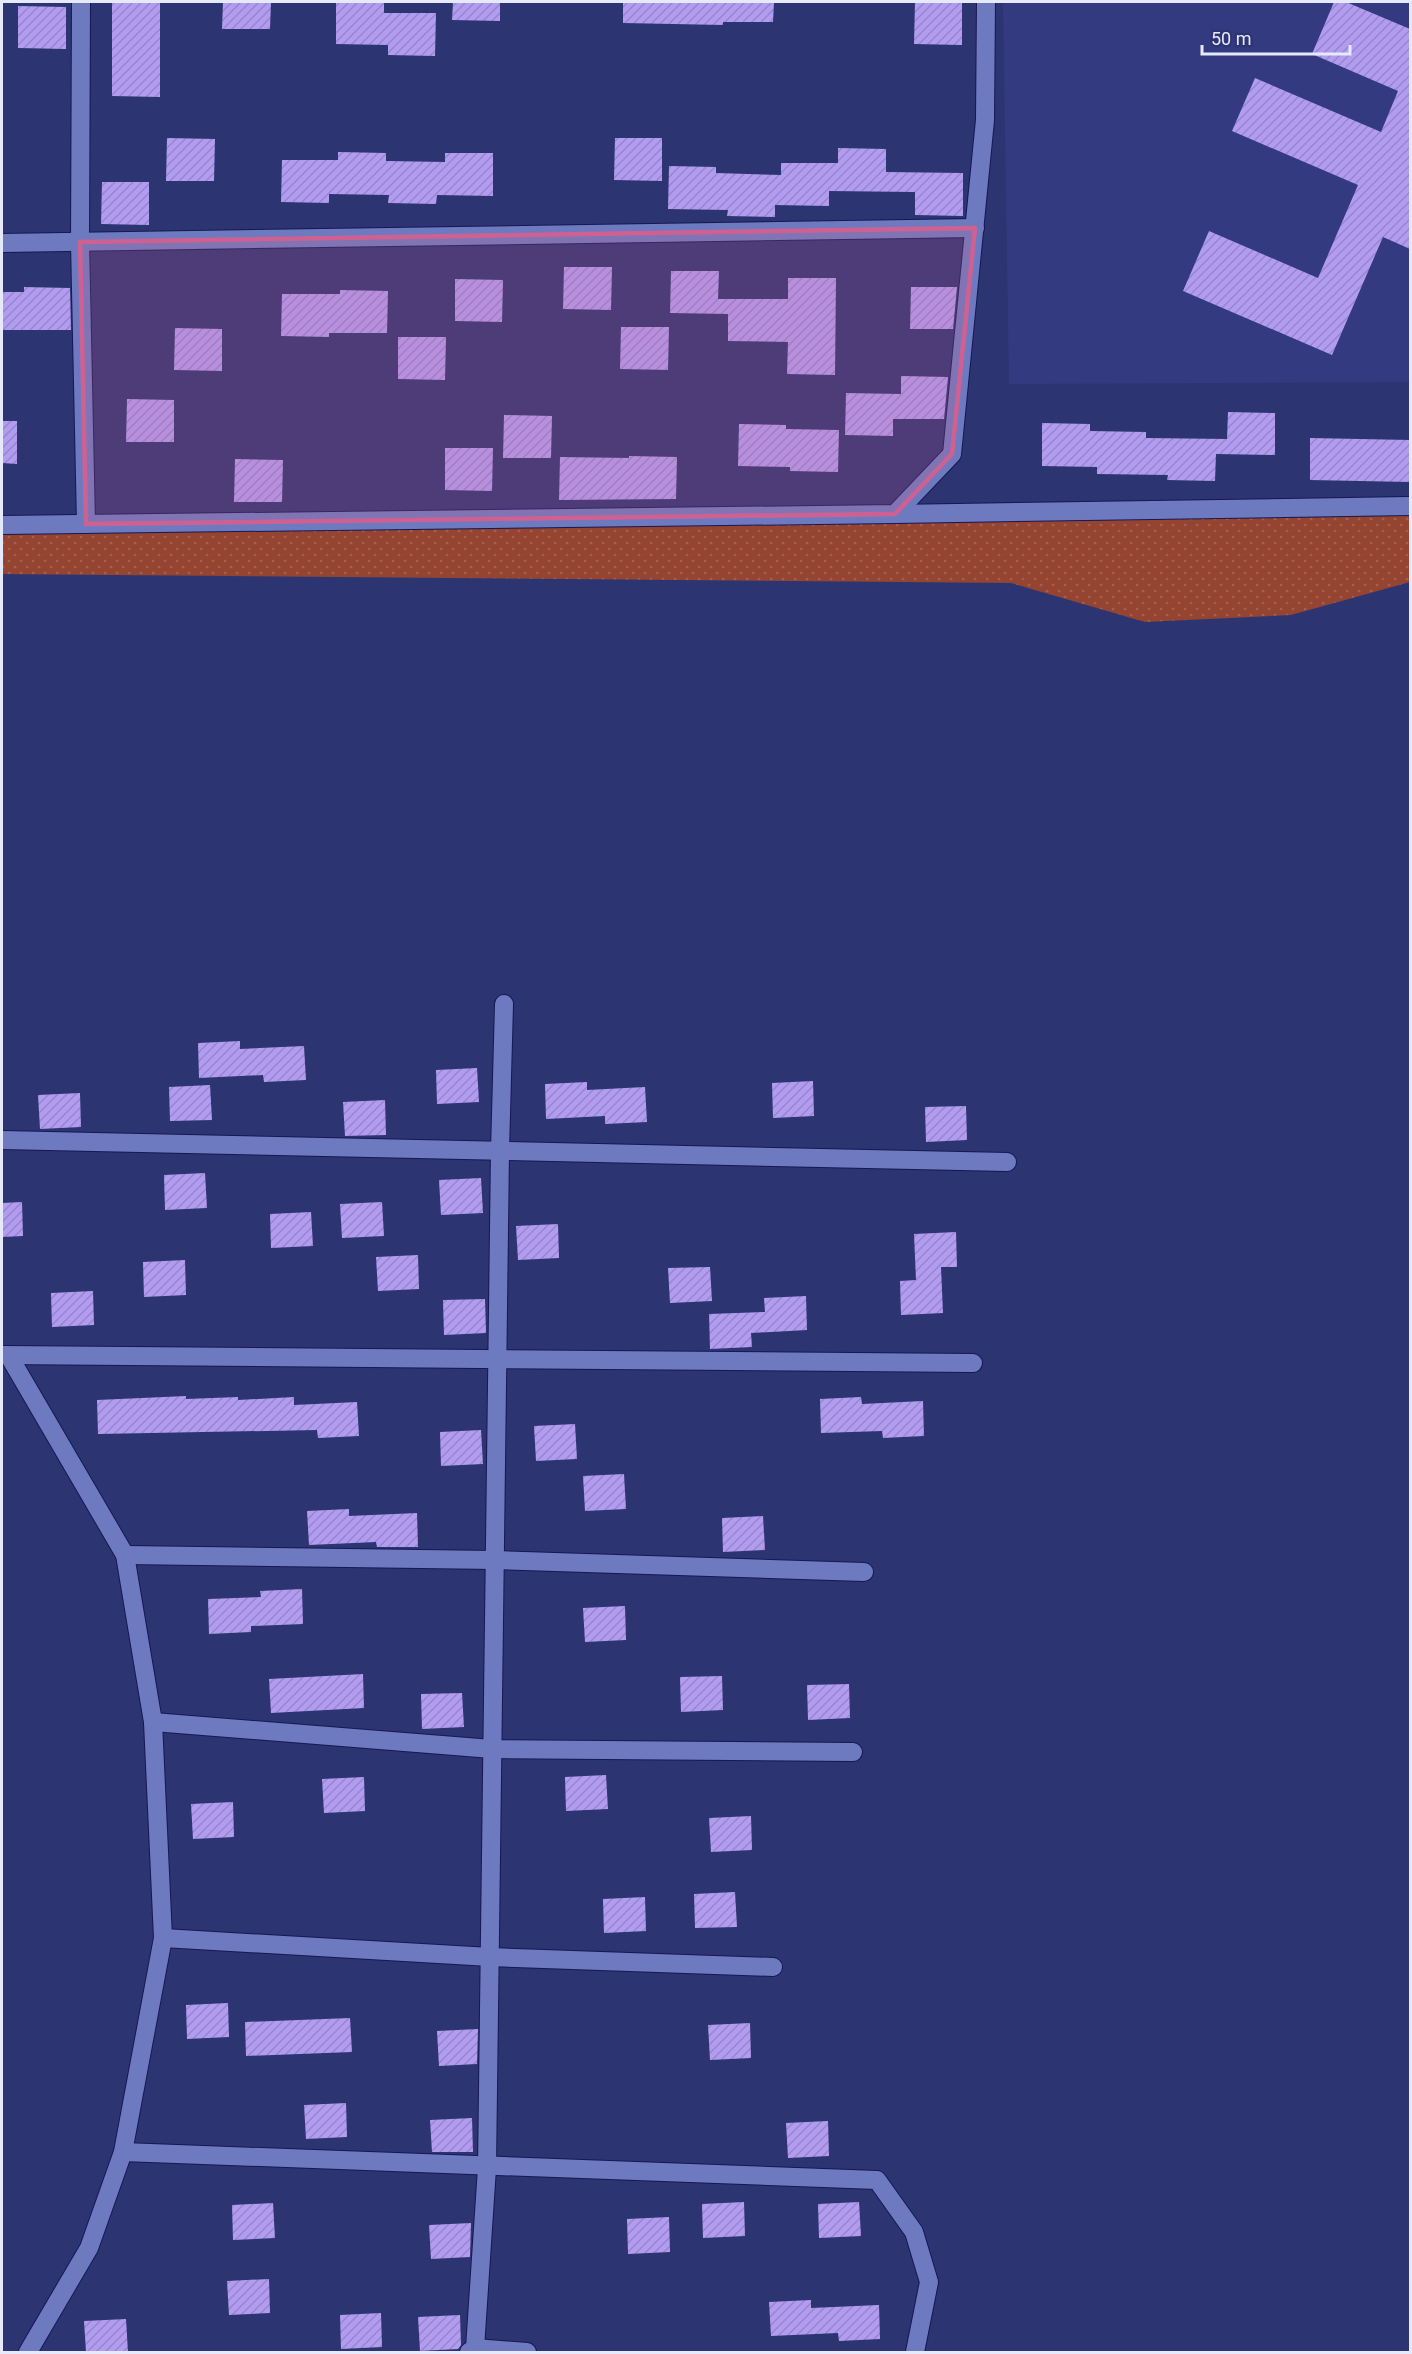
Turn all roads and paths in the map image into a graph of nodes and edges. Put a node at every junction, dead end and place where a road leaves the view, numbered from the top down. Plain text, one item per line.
1 (81, 2) edge
2 (986, 2) edge
3 (975, 228) junction
4 (80, 242) junction
5 (2, 243) edge
6 (1410, 506) edge
7 (895, 514) junction
8 (86, 524) junction
9 (2, 525) edge
10 (504, 1004) dead end
11 (2, 1140) edge
12 (500, 1150) junction
13 (1007, 1162) dead end
14 (5, 1355) edge
15 (498, 1360) junction
16 (973, 1363) dead end
17 (125, 1555) junction
18 (495, 1560) junction
19 (864, 1572) dead end
20 (153, 1722) junction
21 (492, 1749) junction
22 (853, 1752) dead end
23 (163, 1938) junction
24 (490, 1957) junction
25 (773, 1967) dead end
26 (123, 2152) junction
27 (487, 2168) junction
28 (472, 2350) edge
29 (28, 2352) edge
30 (527, 2352) edge
31 (915, 2352) edge

1 - 4 street
2 - 3 street
3 - 4 street
3 - 7 street
4 - 5 street
4 - 8 street
6 - 7 street
7 - 8 street
8 - 9 street
10 - 12 street
11 - 12 street
12 - 13 street
12 - 15 street
14 - 15 street
14 - 17 street
15 - 16 street
15 - 18 street
17 - 18 street
17 - 20 street
18 - 19 street
18 - 21 street
20 - 21 street
20 - 23 street
21 - 22 street
21 - 24 street
23 - 24 street
23 - 26 street
24 - 25 street
24 - 27 street
26 - 27 street
26 - 29 street
27 - 28 street
27 - 31 street
28 - 30 street

